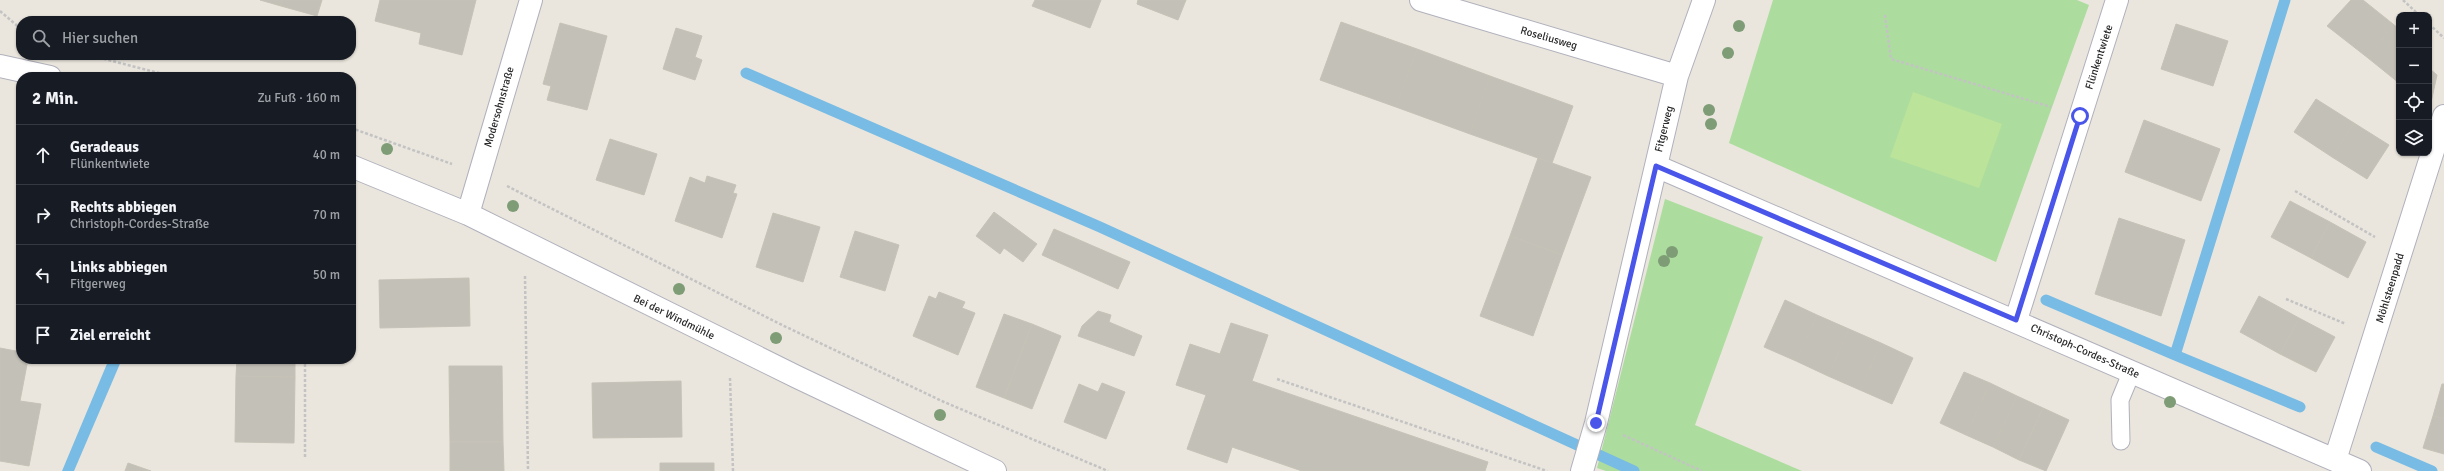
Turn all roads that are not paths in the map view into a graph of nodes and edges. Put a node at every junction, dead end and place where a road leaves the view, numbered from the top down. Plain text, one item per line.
1 (531, 0) edge
2 (1421, 0) edge
3 (1704, 0) edge
4 (2117, 0) edge
5 (0, 66) edge
6 (27, 72) edge
7 (1677, 76) junction
8 (2444, 116) edge
9 (1656, 166) junction
10 (356, 168) edge
11 (468, 214) junction
12 (2016, 320) junction
13 (2132, 371) junction
14 (2121, 441) dead end
15 (2335, 460) junction
16 (995, 471) edge
17 (1582, 471) edge
18 (2360, 471) edge

1 - 11 street, Modersohnstraße
2 - 7 street, Roseliusweg
3 - 7 street, Fitgerweg
4 - 12 street, Flünkentwiete
5 - 6 street
7 - 9 street, Fitgerweg
8 - 15 street, Möhlsteenpadd
9 - 12 street, Christoph-Cordes-Straße
9 - 17 street, Fitgerweg
10 - 11 street, Bei der Windmühle
11 - 16 street, Bei der Windmühle
12 - 13 street, Christoph-Cordes-Straße
13 - 14 lane
13 - 15 street, Christoph-Cordes-Straße
15 - 18 street, Christoph-Cordes-Straße

